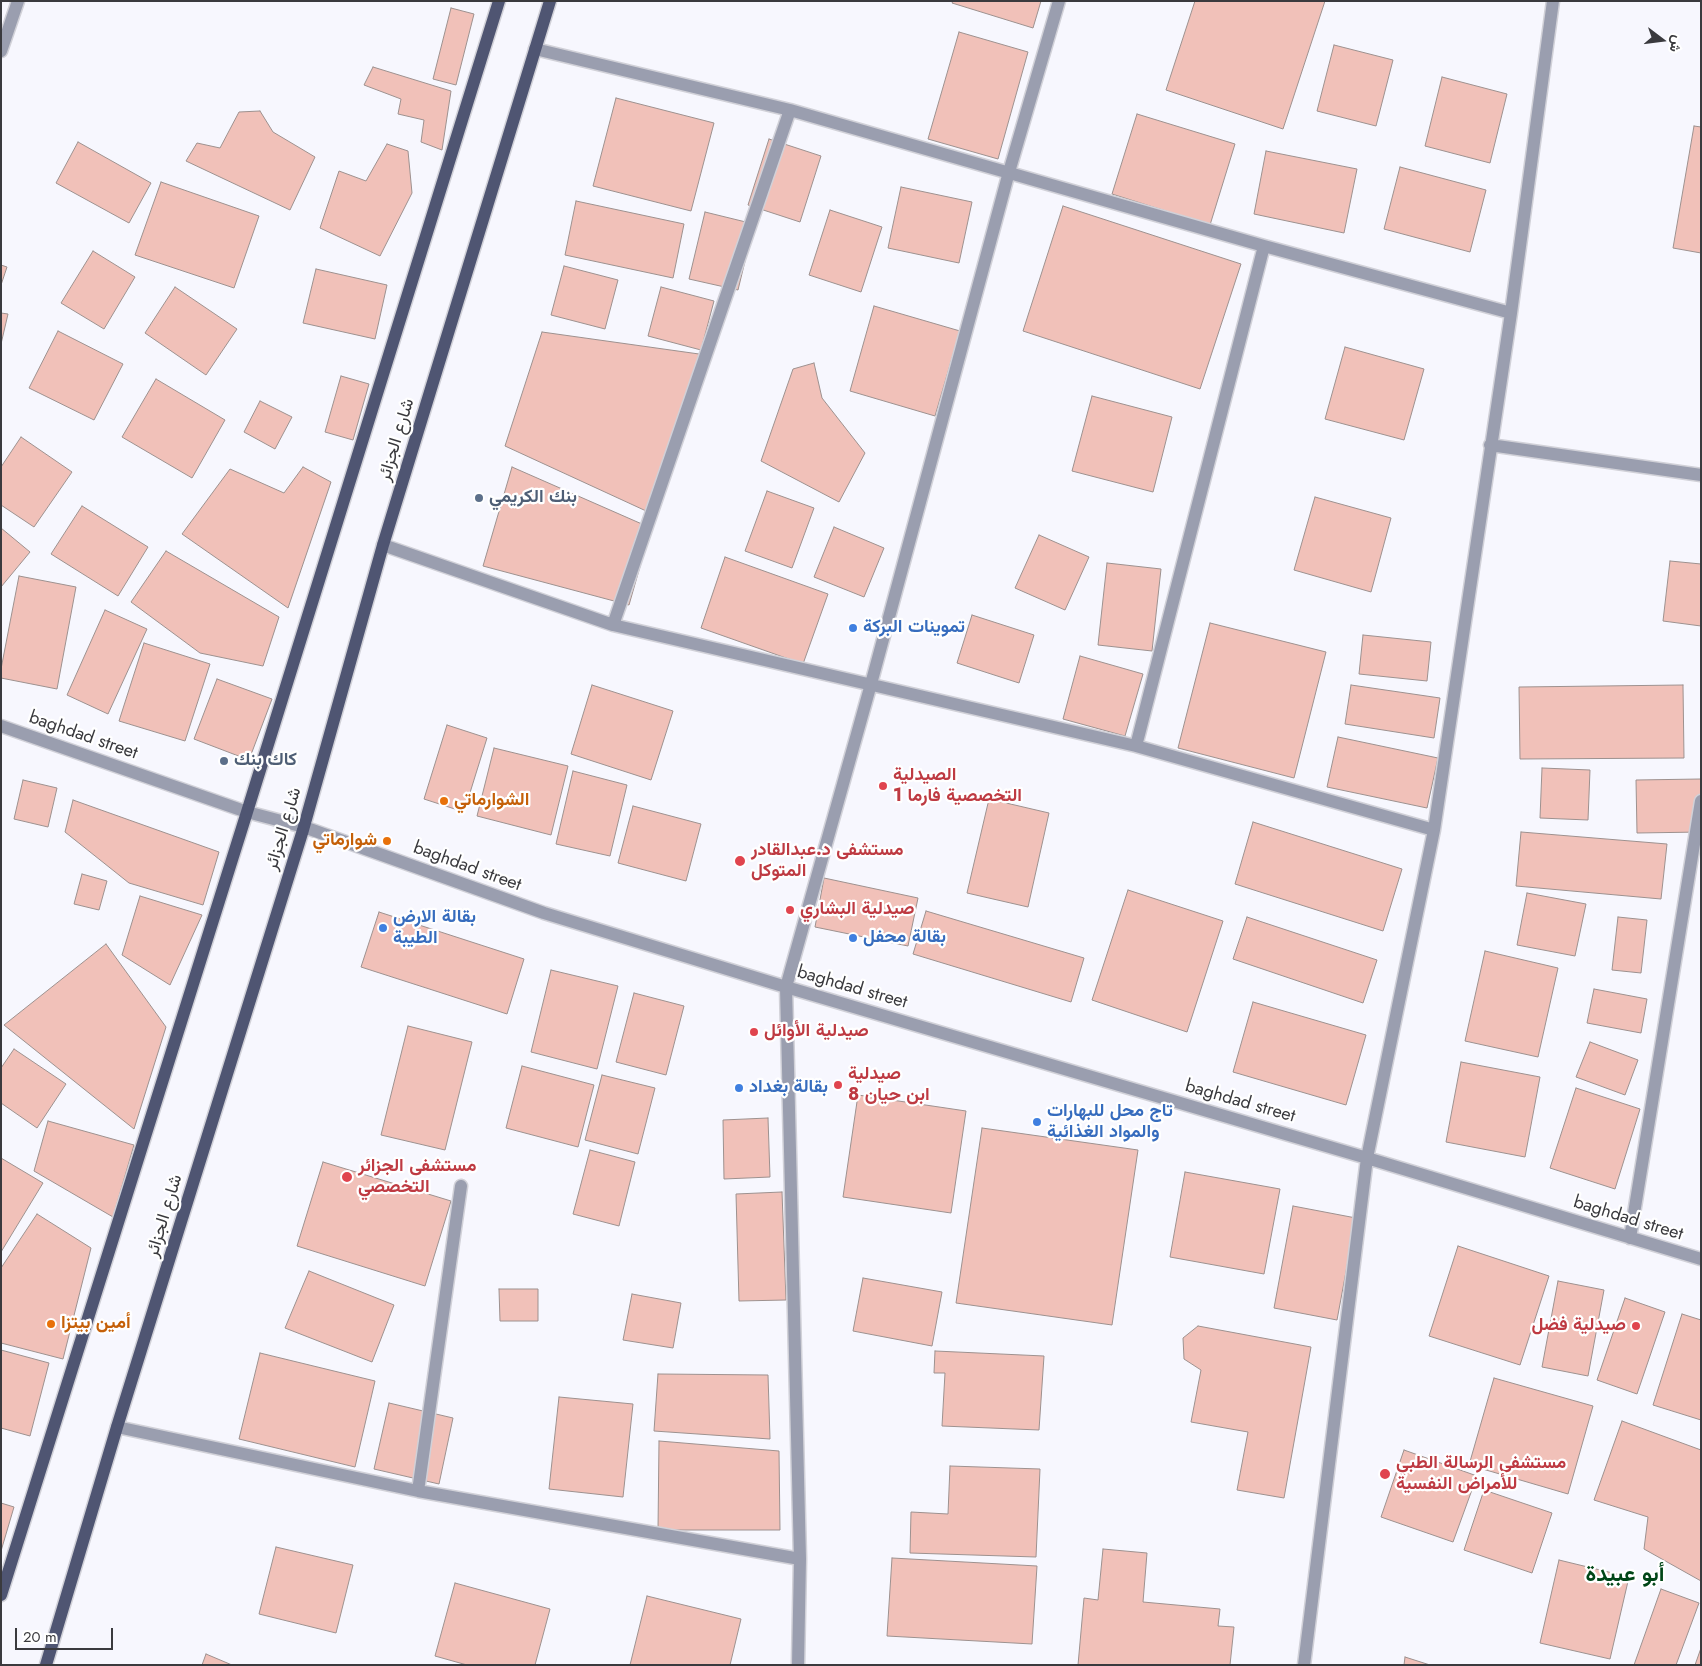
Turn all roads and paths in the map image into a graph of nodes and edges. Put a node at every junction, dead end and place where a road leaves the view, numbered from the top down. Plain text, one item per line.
1 (18, 1) edge
2 (499, 1) edge
3 (550, 1) edge
4 (1059, 1) edge
5 (1553, 1) edge
6 (535, 49) junction
7 (1, 51) edge
8 (790, 110) junction
9 (1009, 172) junction
10 (1264, 246) junction
11 (1511, 313) junction
12 (1490, 446) junction
13 (1701, 475) edge
14 (383, 545) junction
15 (613, 625) junction
16 (871, 684) junction
17 (1, 726) edge
18 (1136, 746) junction
19 (1701, 801) edge
20 (247, 812) junction
21 (304, 827) junction
22 (1434, 830) junction
23 (786, 987) junction
24 (1367, 1158) junction
25 (461, 1186) dead end
26 (1630, 1238) junction
27 (1701, 1259) edge
28 (117, 1427) junction
29 (418, 1491) junction
30 (800, 1559) junction
31 (1, 1595) edge
32 (46, 1665) edge
33 (798, 1665) edge
34 (1304, 1665) edge

1 - 7 street
2 - 20 main road, شارع الجزائر
3 - 6 main road, شارع الجزائر
4 - 9 street
5 - 11 street
6 - 8 street
6 - 14 main road, شارع الجزائر
8 - 9 street
8 - 15 street
9 - 10 street
9 - 16 street
10 - 11 street
10 - 18 street
11 - 12 street
12 - 13 street
12 - 22 street
14 - 15 street
14 - 21 main road, شارع الجزائر
15 - 16 street
16 - 18 street
16 - 23 street
17 - 20 street, baghdad street
18 - 22 street
19 - 26 street
20 - 21 street, baghdad street
20 - 31 main road, شارع الجزائر
21 - 23 street, baghdad street
21 - 28 main road, شارع الجزائر
22 - 24 street
23 - 24 street, baghdad street
23 - 30 street
24 - 26 street, baghdad street
24 - 34 street
25 - 29 street
26 - 27 street, baghdad street
28 - 29 street
28 - 32 main road, شارع الجزائر
29 - 30 street
30 - 33 street

